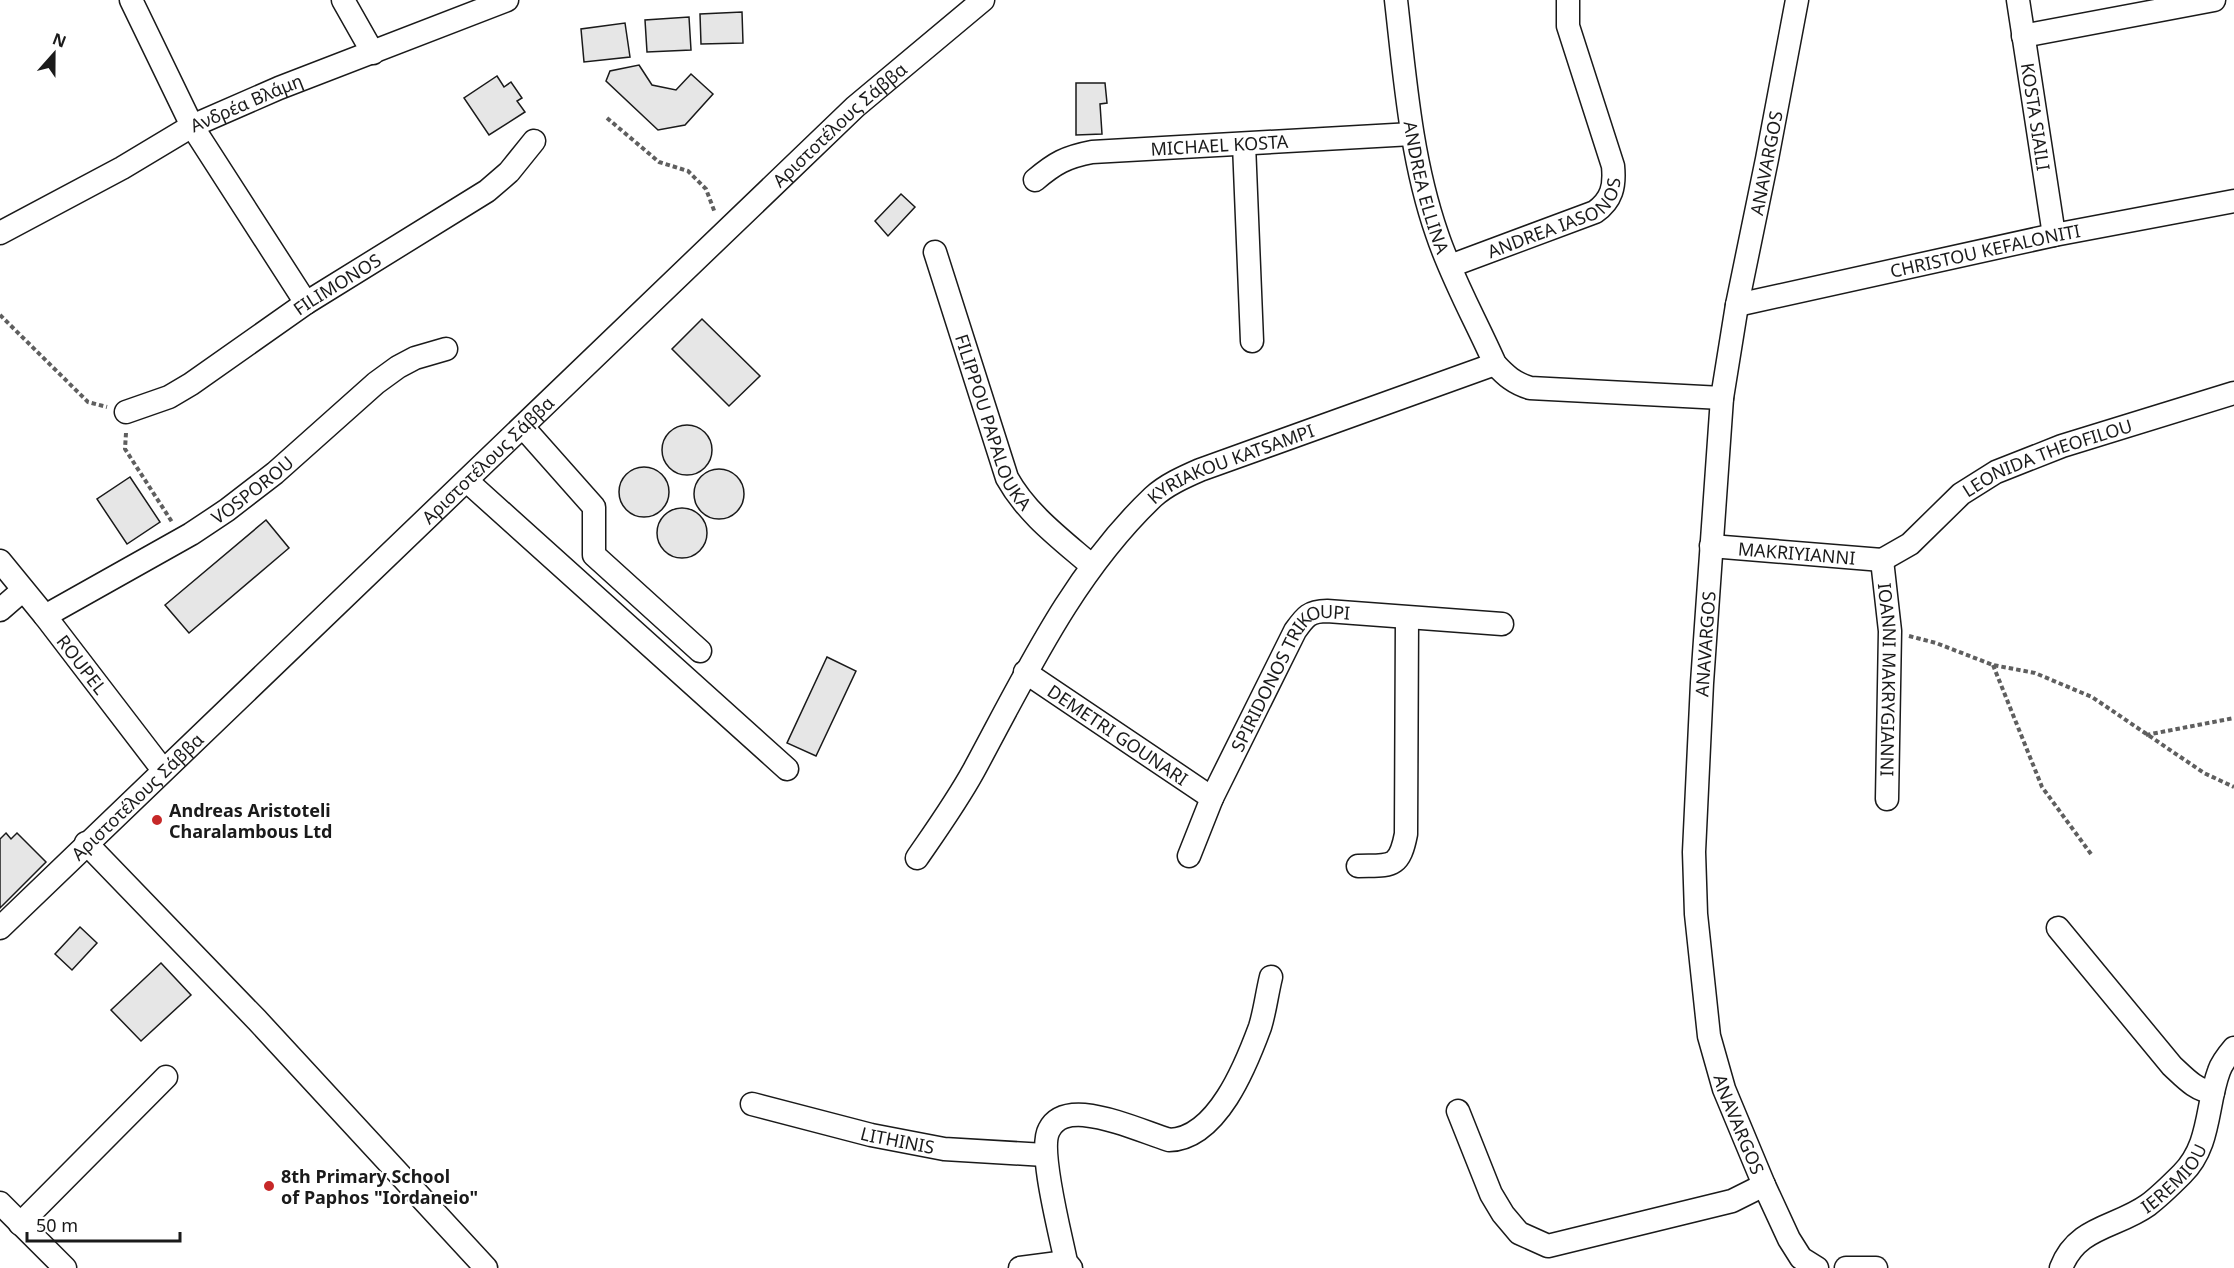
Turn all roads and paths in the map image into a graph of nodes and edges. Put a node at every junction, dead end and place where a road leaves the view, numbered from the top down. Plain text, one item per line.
1 (131, 0) edge
2 (343, 0) edge
3 (507, 0) edge
4 (1396, 0) edge
5 (1568, 0) edge
6 (1797, 0) edge
7 (2018, 0) edge
8 (2214, 0) edge
9 (976, 2) edge
10 (2023, 36) junction
11 (373, 53) junction
12 (608, 118) dead end
13 (192, 126) junction
14 (1412, 134) junction
15 (534, 141) dead end
16 (1244, 144) junction
17 (1035, 180) dead end
18 (2234, 201) edge
19 (0, 233) edge
20 (722, 234) junction
21 (2054, 235) junction
22 (935, 252) dead end
23 (1450, 266) junction
24 (306, 303) junction
25 (1737, 305) junction
26 (0, 315) edge
27 (1252, 340) dead end
28 (446, 349) dead end
29 (1495, 364) junction
30 (2234, 393) edge
31 (1722, 398) junction
32 (126, 412) junction
33 (523, 427) junction
34 (467, 481) junction
35 (183, 538) junction
36 (1711, 546) junction
37 (1882, 560) junction
38 (0, 561) edge
39 (1091, 565) junction
40 (22, 590) junction
41 (0, 610) edge
42 (45, 616) junction
43 (1407, 618) junction
44 (1502, 624) dead end
45 (1890, 631) junction
46 (700, 651) dead end
47 (1993, 664) junction
48 (1025, 672) junction
49 (2234, 718) edge
50 (2146, 735) junction
51 (787, 769) dead end
52 (163, 770) junction
53 (2234, 787) edge
54 (1212, 798) junction
55 (1887, 799) dead end
56 (86, 843) junction
57 (2091, 854) dead end
58 (1189, 856) dead end
59 (917, 858) dead end
60 (1358, 866) dead end
61 (0, 928) edge
62 (2058, 928) dead end
63 (1271, 977) dead end
64 (2234, 1048) edge
65 (166, 1077) dead end
66 (2213, 1092) junction
67 (752, 1104) dead end
68 (1458, 1111) dead end
69 (1045, 1155) junction
70 (1764, 1185) junction
71 (0, 1203) edge
72 (20, 1224) junction
73 (1068, 1265) edge
74 (65, 1268) edge
75 (486, 1268) edge
76 (1020, 1268) edge
77 (1816, 1268) edge
78 (1846, 1268) edge
79 (1876, 1268) edge
80 (2061, 1268) edge

1 - 13 street
2 - 11 street
3 - 11 street, Ανδρέα Βλάμη
4 - 14 street, ANDREA ELLINA
5 - 23 street, ANDREA IASONOS
6 - 25 street, ANAVARGOS
7 - 10 street, KOSTA SIAILI
8 - 10 street
9 - 20 street, Αριστοτέλους Σάββα
10 - 21 street, KOSTA SIAILI
11 - 13 street, Ανδρέα Βλάμη
12 - 20 path
13 - 19 street, Ανδρέα Βλάμη
13 - 24 street
14 - 16 street, MICHAEL KOSTA
14 - 23 street, ANDREA ELLINA
15 - 24 street, FILIMONOS
16 - 17 street, MICHAEL KOSTA
16 - 27 street
18 - 21 street, CHRISTOU KEFALONITI
20 - 33 street, Αριστοτέλους Σάββα
21 - 25 street, CHRISTOU KEFALONITI
22 - 39 street, FILIPPOU PAPALOUKA
23 - 29 street, ANDREA ELLINA
24 - 32 street, FILIMONOS
25 - 31 street, ANAVARGOS
26 - 32 path
28 - 35 street, VOSPOROU
29 - 31 street
29 - 39 street, KYRIAKOU KATSAMPI
30 - 37 street, LEONIDA THEOFILOU
31 - 36 street, ANAVARGOS
32 - 35 path
33 - 34 street, Αριστοτέλους Σάββα
33 - 46 street
34 - 51 street
34 - 52 street, Αριστοτέλους Σάββα
35 - 42 street, VOSPOROU
36 - 37 street, MAKRIYIANNI
36 - 70 street, ANAVARGOS
37 - 45 street, IOANNI MAKRYGIANNI
38 - 40 street, ROUPEL
39 - 48 street, KYRIAKOU KATSAMPI
40 - 41 street
40 - 42 street, ROUPEL
42 - 52 street, ROUPEL
43 - 44 street, SPIRIDONOS TRIKOUPI
43 - 54 street, SPIRIDONOS TRIKOUPI
43 - 60 street
45 - 47 path
45 - 55 street, IOANNI MAKRYGIANNI
47 - 50 path
47 - 57 path
48 - 54 street, DEMETRI GOUNARI
48 - 59 street, KYRIAKOU KATSAMPI
49 - 50 path
50 - 53 path
52 - 56 street, Αριστοτέλους Σάββα
54 - 58 street, SPIRIDONOS TRIKOUPI
56 - 61 street, Αριστοτέλους Σάββα
56 - 75 street
62 - 66 street
63 - 69 street
64 - 66 street, IEREMIOU
65 - 72 street
66 - 80 street, IEREMIOU
67 - 69 street, LITHINIS
68 - 70 street
69 - 73 street
70 - 77 street, ANAVARGOS
71 - 72 street
72 - 74 street
73 - 76 street
78 - 79 street

